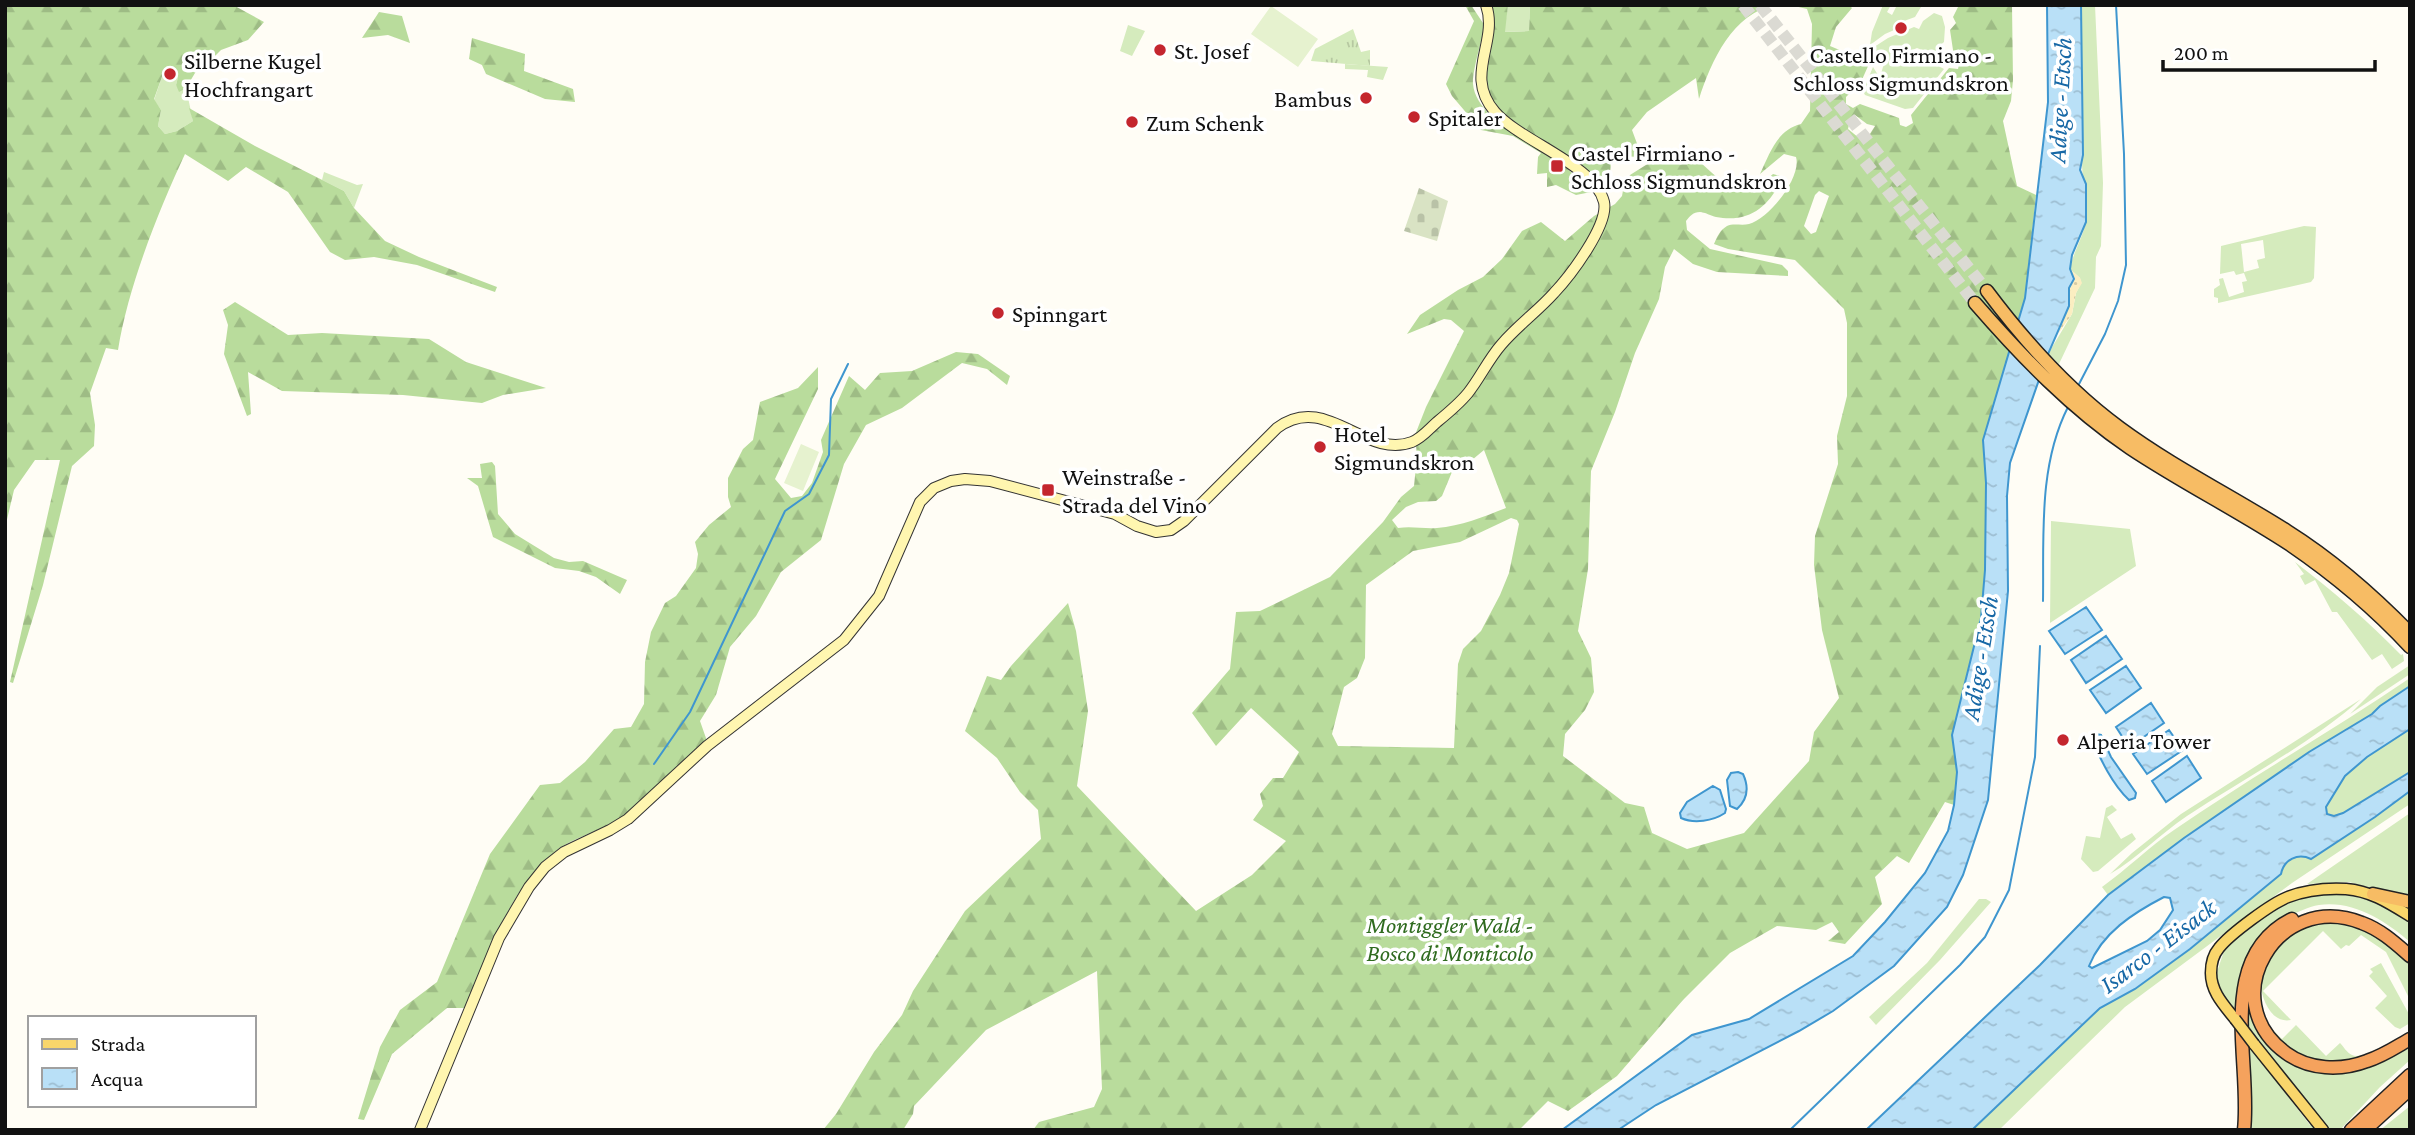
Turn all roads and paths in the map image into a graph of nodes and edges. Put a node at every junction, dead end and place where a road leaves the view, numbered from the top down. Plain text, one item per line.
1 (1486, 5) edge
2 (1991, 296) tunnel mouth
3 (1975, 303) tunnel mouth
4 (2410, 633) edge
5 (2410, 647) edge
6 (2373, 894) junction
7 (2410, 902) edge
8 (2410, 916) edge
9 (2410, 947) edge
10 (2410, 956) edge
11 (2410, 1039) edge
12 (2410, 1075) edge
13 (2410, 1089) edge
14 (2320, 1126) edge
15 (420, 1130) edge
16 (2244, 1130) edge
17 (2351, 1130) edge
18 (2365, 1130) edge

1 - 15 main road
2 - 4 highway
3 - 5 highway
6 - 7 highway
6 - 8 main road
6 - 14 main road, bridge
9 - 16 highway
10 - 11 highway
12 - 17 highway
13 - 18 highway

